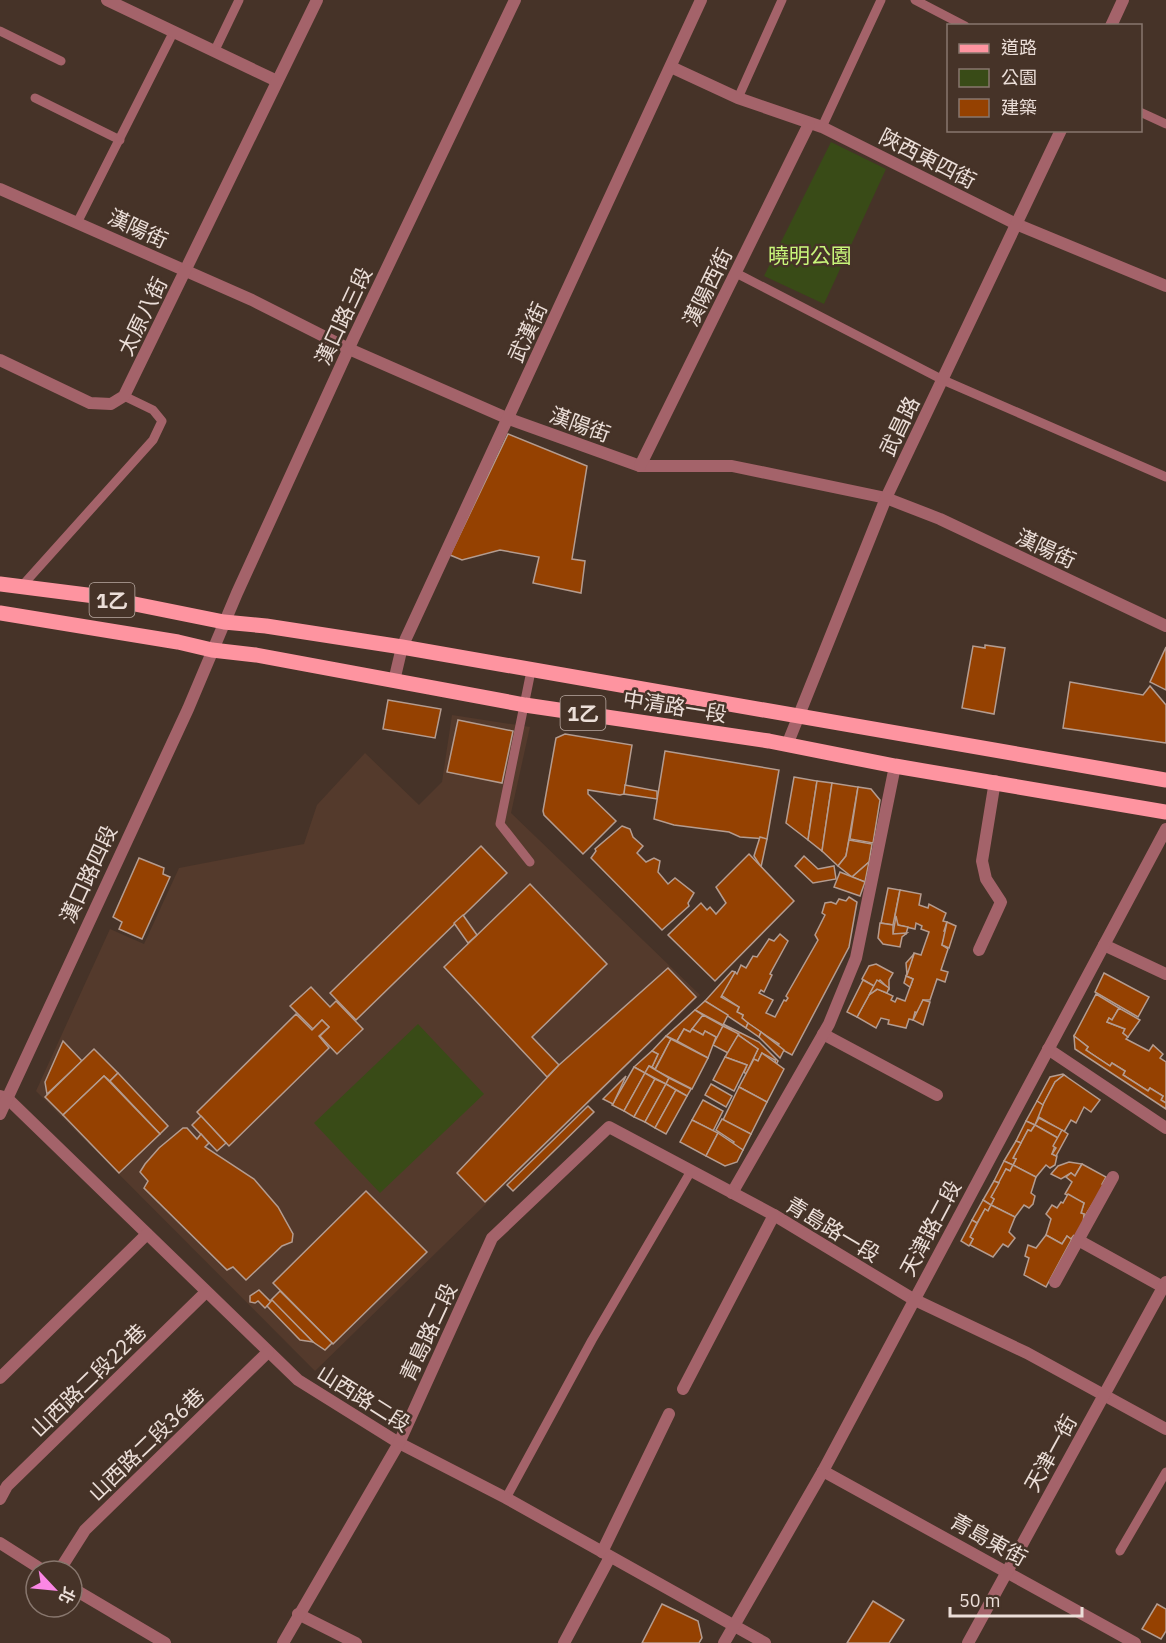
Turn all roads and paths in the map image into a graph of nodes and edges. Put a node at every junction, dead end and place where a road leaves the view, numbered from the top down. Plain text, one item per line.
1 (107, 0) edge
2 (239, 0) edge
3 (317, 0) edge
4 (515, 0) edge
5 (701, 0) edge
6 (782, 0) edge
7 (882, 0) edge
8 (915, 0) edge
9 (1123, 0) edge
10 (961, 24) edge
11 (1112, 24) edge
12 (0, 30) edge
13 (174, 31) junction
14 (215, 50) junction
15 (62, 61) dead end
16 (671, 67) junction
17 (278, 81) junction
18 (35, 98) dead end
19 (738, 98) junction
20 (1142, 113) edge
21 (1166, 124) edge
22 (815, 126) junction
23 (1061, 132) edge
24 (120, 140) junction
25 (0, 189) edge
26 (78, 221) junction
27 (1016, 224) junction
28 (185, 272) junction
29 (736, 273) junction
30 (1166, 286) edge
31 (349, 349) junction
32 (0, 360) edge
33 (943, 380) junction
34 (124, 396) junction
35 (509, 419) junction
36 (640, 466) junction
37 (1166, 477) edge
38 (886, 498) junction
39 (0, 584) edge
40 (21, 587) junction
41 (0, 613) edge
42 (224, 622) junction
43 (1166, 626) edge
44 (402, 647) junction
45 (212, 650) junction
46 (531, 671) junction
47 (394, 681) junction
48 (525, 705) junction
49 (797, 716) junction
50 (787, 745) junction
51 (895, 766) junction
52 (1166, 780) edge
53 (995, 781) junction
54 (1166, 812) edge
55 (1166, 829) edge
56 (530, 862) dead end
57 (1104, 945) junction
58 (978, 950) dead end
59 (1166, 974) edge
60 (823, 1034) junction
61 (1048, 1049) junction
62 (937, 1095) dead end
63 (4, 1097) edge
64 (0, 1114) edge
65 (609, 1127) joint
66 (1166, 1128) edge
67 (691, 1171) junction
68 (1113, 1177) dead end
69 (732, 1193) junction
70 (774, 1215) junction
71 (147, 1234) junction
72 (1077, 1240) junction
73 (1055, 1282) dead end
74 (1165, 1285) edge
75 (206, 1292) junction
76 (913, 1299) junction
77 (268, 1352) junction
78 (0, 1378) edge
79 (683, 1389) dead end
80 (1104, 1396) junction
81 (669, 1414) dead end
82 (1166, 1429) edge
83 (399, 1443) junction
84 (823, 1471) junction
85 (1166, 1472) edge
86 (506, 1498) junction
87 (0, 1499) edge
88 (0, 1543) edge
89 (1120, 1551) dead end
90 (606, 1554) junction
91 (25, 1559) edge
92 (67, 1559) edge
93 (1008, 1571) junction
94 (84, 1595) edge
95 (298, 1614) junction
96 (734, 1624) junction
97 (165, 1643) edge
98 (283, 1643) edge
99 (356, 1643) edge
100 (564, 1643) edge
101 (724, 1643) edge
102 (765, 1643) edge
103 (968, 1643) edge
104 (1135, 1643) edge

1 - 13 street
2 - 14 lane
3 - 17 street, 太原八街
4 - 31 street, 漢口路三段
5 - 16 street, 武漢街
6 - 19 lane
7 - 22 lane
8 - 10 lane
9 - 11 street
12 - 15 lane
13 - 14 street
13 - 24 lane
14 - 17 street
16 - 19 street, 陜西東四街
16 - 35 street, 武漢街
17 - 28 street, 太原八街
18 - 24 lane
19 - 22 street, 陜西東四街
20 - 21 lane
22 - 27 street, 陜西東四街
22 - 29 street, 漢陽西街
23 - 27 street, 武昌路
24 - 26 lane
25 - 26 street, 漢陽街
26 - 28 street, 漢陽街
27 - 30 street, 陜西東四街
27 - 33 street, 武昌路
28 - 31 street, 漢陽街
28 - 34 street, 太原八街
29 - 33 lane
29 - 36 street, 漢陽西街
31 - 35 street, 漢陽街
31 - 42 street, 漢口路三段
32 - 34 street
33 - 37 lane
33 - 38 street, 武昌路
34 - 40 lane
35 - 36 street, 漢陽街
35 - 44 street, 武漢街
36 - 38 street, 漢陽街
38 - 43 street, 漢陽街
38 - 49 street, 武昌路
39 - 40 main road, 中清路一段 / 1乙
40 - 42 main road, 中清路一段 / 1乙
41 - 45 main road, 中清路一段 / 1乙
42 - 44 main road, 中清路一段 / 1乙
42 - 45 street, 漢口路三段
44 - 46 main road, 中清路一段 / 1乙
44 - 47 street, 武漢街
45 - 47 main road, 中清路一段 / 1乙
45 - 63 street, 漢口路四段
46 - 48 lane
46 - 49 main road, 中清路一段 / 1乙
47 - 48 main road, 中清路一段 / 1乙
48 - 50 main road, 中清路一段 / 1乙
48 - 56 lane
49 - 50 street, 武昌路
49 - 52 main road, 中清路一段 / 1乙
50 - 51 main road, 中清路一段 / 1乙
51 - 53 main road, 中清路一段 / 1乙
51 - 60 street
53 - 54 main road, 中清路一段 / 1乙
53 - 58 street
55 - 57 street, 天津路二段
57 - 59 street
57 - 61 street, 天津路二段
60 - 62 street
60 - 69 street
61 - 66 street
61 - 76 street, 天津路二段
63 - 64 street, 漢口路四段
63 - 71 street, 山西路二段
65 - 67 street, 青島路一段
65 - 83 street, 青島路二段
67 - 69 street, 青島路一段
67 - 86 lane
68 - 72 street
69 - 70 street, 青島路一段
70 - 76 street, 青島路一段
70 - 79 street
71 - 75 street, 山西路二段
71 - 78 street
72 - 73 street
72 - 74 street
74 - 80 street, 天津一街
75 - 77 street, 山西路二段
75 - 87 street, 山西路二段22巷
76 - 80 street, 青島路一段
76 - 84 street, 天津路二段
77 - 83 street, 山西路二段
77 - 92 street, 山西路二段36巷
80 - 82 street, 青島路一段
80 - 93 street, 天津一街
81 - 90 street
83 - 86 street, 山西路二段
83 - 95 street, 青島路二段
84 - 93 street, 青島東街
84 - 96 street, 天津路二段
85 - 89 lane
86 - 90 street, 山西路二段
88 - 91 street
90 - 96 street, 山西路二段
90 - 100 street
93 - 103 street, 天津一街
93 - 104 street, 青島東街
94 - 97 street
95 - 98 street, 青島路二段
95 - 99 street
96 - 101 street, 天津路二段
96 - 102 street, 山西路二段

